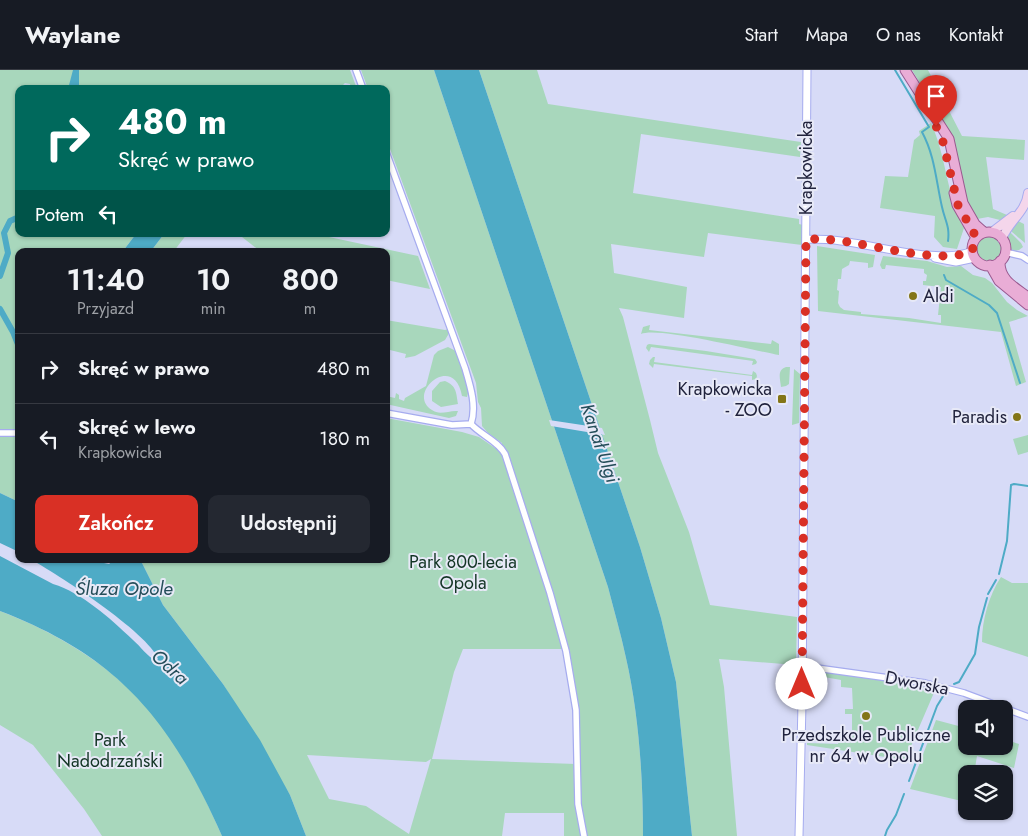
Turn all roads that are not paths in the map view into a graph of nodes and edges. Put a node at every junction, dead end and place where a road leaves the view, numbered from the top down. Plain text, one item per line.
1 (356, 70) edge
2 (807, 70) edge
3 (906, 70) edge
4 (362, 85) edge
5 (930, 112) junction
6 (390, 163) edge
7 (1028, 193) edge
8 (1021, 211) junction
9 (988, 232) junction
10 (976, 238) junction
11 (806, 239) junction
12 (1002, 239) junction
13 (1005, 252) junction
14 (974, 254) junction
15 (1028, 260) edge
16 (1000, 261) junction
17 (990, 265) junction
18 (1028, 297) edge
19 (1028, 305) edge
20 (390, 414) edge
21 (470, 424) junction
22 (0, 432) edge
23 (15, 434) edge
24 (802, 666) junction
25 (1028, 717) edge
26 (584, 836) edge
27 (799, 836) edge

1 - 4 street
2 - 11 street, Krapkowicka
3 - 5 main road
5 - 9 main road
5 - 10 main road
6 - 21 street
7 - 8 main road
8 - 9 main road
8 - 12 main road
9 - 10 main road
9 - 12 main road
10 - 14 main road
11 - 14 street
11 - 24 street, Krapkowicka
12 - 13 main road
13 - 15 street
13 - 16 main road
14 - 17 main road
16 - 17 main road
16 - 18 main road
17 - 19 main road
20 - 21 street
21 - 26 street
22 - 23 street
24 - 25 street, Dworska
24 - 27 street, Krapkowicka

